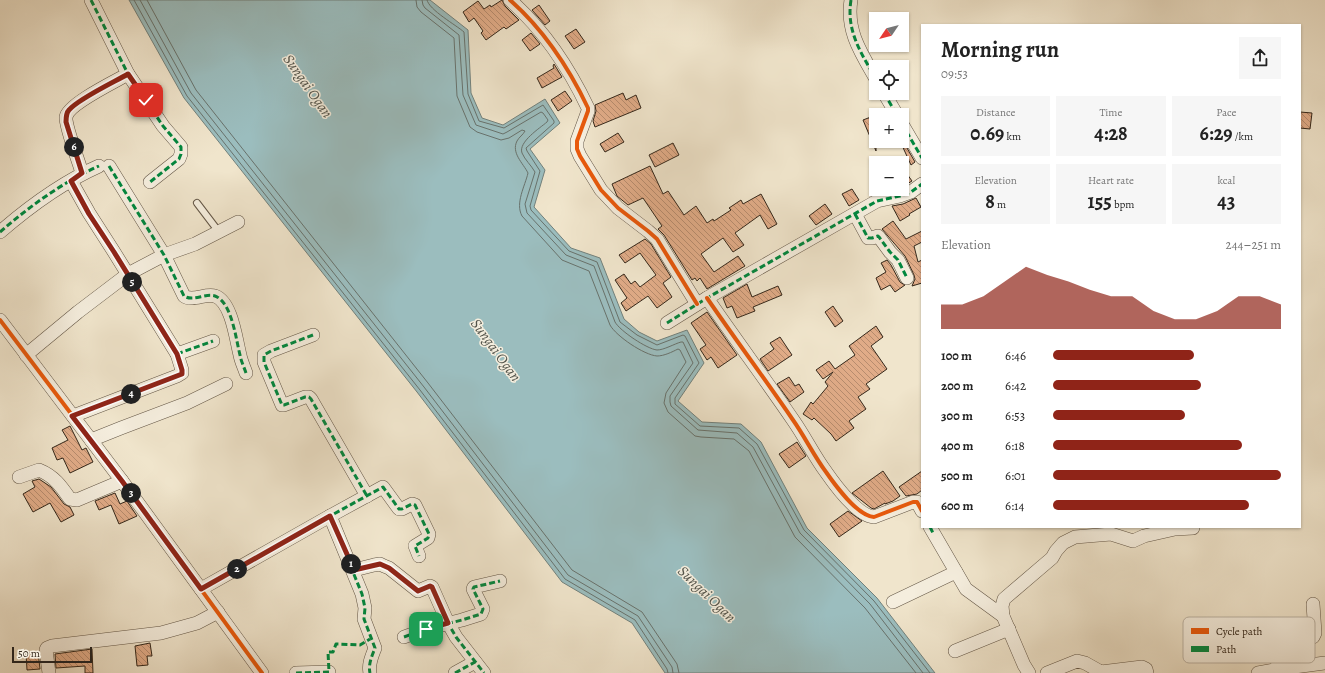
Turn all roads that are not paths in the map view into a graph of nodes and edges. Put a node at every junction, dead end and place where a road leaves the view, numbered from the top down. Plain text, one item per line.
1 (91, 0) edge
2 (510, 0) edge
3 (851, 0) edge
4 (869, 67) edge
5 (128, 74) junction
6 (909, 136) edge
7 (921, 156) edge
8 (82, 173) junction
9 (71, 181) junction
10 (150, 182) dead end
11 (921, 185) edge
12 (196, 203) dead end
13 (855, 214) junction
14 (238, 222) dead end
15 (0, 232) edge
16 (219, 232) junction
17 (164, 255) junction
18 (128, 274) junction
19 (907, 278) dead end
20 (702, 301) junction
21 (0, 320) edge
22 (668, 324) dead end
23 (313, 335) dead end
24 (213, 341) dead end
25 (26, 354) junction
26 (177, 354) junction
27 (246, 373) dead end
28 (226, 384) dead end
29 (72, 416) junction
30 (91, 440) junction
31 (19, 477) dead end
32 (122, 481) junction
33 (368, 496) junction
34 (919, 506) edge
35 (330, 516) junction
36 (931, 528) edge
37 (1193, 528) edge
38 (1142, 531) edge
39 (419, 556) dead end
40 (354, 570) junction
41 (956, 572) junction
42 (500, 581) dead end
43 (201, 589) junction
44 (893, 602) dead end
45 (1313, 604) dead end
46 (218, 612) junction
47 (1003, 616) junction
48 (1314, 617) edge
49 (448, 623) junction
50 (1008, 629) junction
51 (404, 637) dead end
52 (955, 650) dead end
53 (476, 662) junction
54 (1278, 663) edge
55 (1324, 666) edge
56 (1279, 669) junction
57 (329, 672) dead end
58 (49, 673) edge
59 (262, 673) edge
60 (296, 673) edge
61 (370, 673) edge
62 (455, 673) edge
63 (484, 673) edge
64 (1029, 673) edge
65 (1046, 673) edge
66 (1147, 673) edge
67 (1258, 673) edge

1 - 5 street
2 - 20 street
3 - 4 street
5 - 8 street
5 - 10 street
6 - 7 street
8 - 9 street
8 - 17 street
9 - 15 street
9 - 18 street
11 - 13 street
12 - 16 lane
13 - 19 street
13 - 20 street
14 - 16 street
16 - 17 street
17 - 18 street
17 - 27 street
18 - 25 street
18 - 26 street
20 - 22 street
20 - 34 street
21 - 25 street
23 - 33 street
24 - 26 street
25 - 29 street
26 - 29 street
28 - 30 street
29 - 30 street
30 - 32 street
31 - 32 street
32 - 43 street
33 - 35 street
33 - 39 street
35 - 40 street
35 - 43 street
36 - 41 street
37 - 38 street
38 - 47 street
40 - 49 street
40 - 61 street
41 - 44 street
41 - 47 street
42 - 49 street
43 - 46 street
45 - 48 street
46 - 58 street
46 - 59 street
47 - 50 street
49 - 51 street
49 - 53 street
50 - 52 street
50 - 64 street
53 - 62 street
53 - 63 street
54 - 56 street
55 - 56 street
56 - 67 street
57 - 60 street
65 - 66 street

